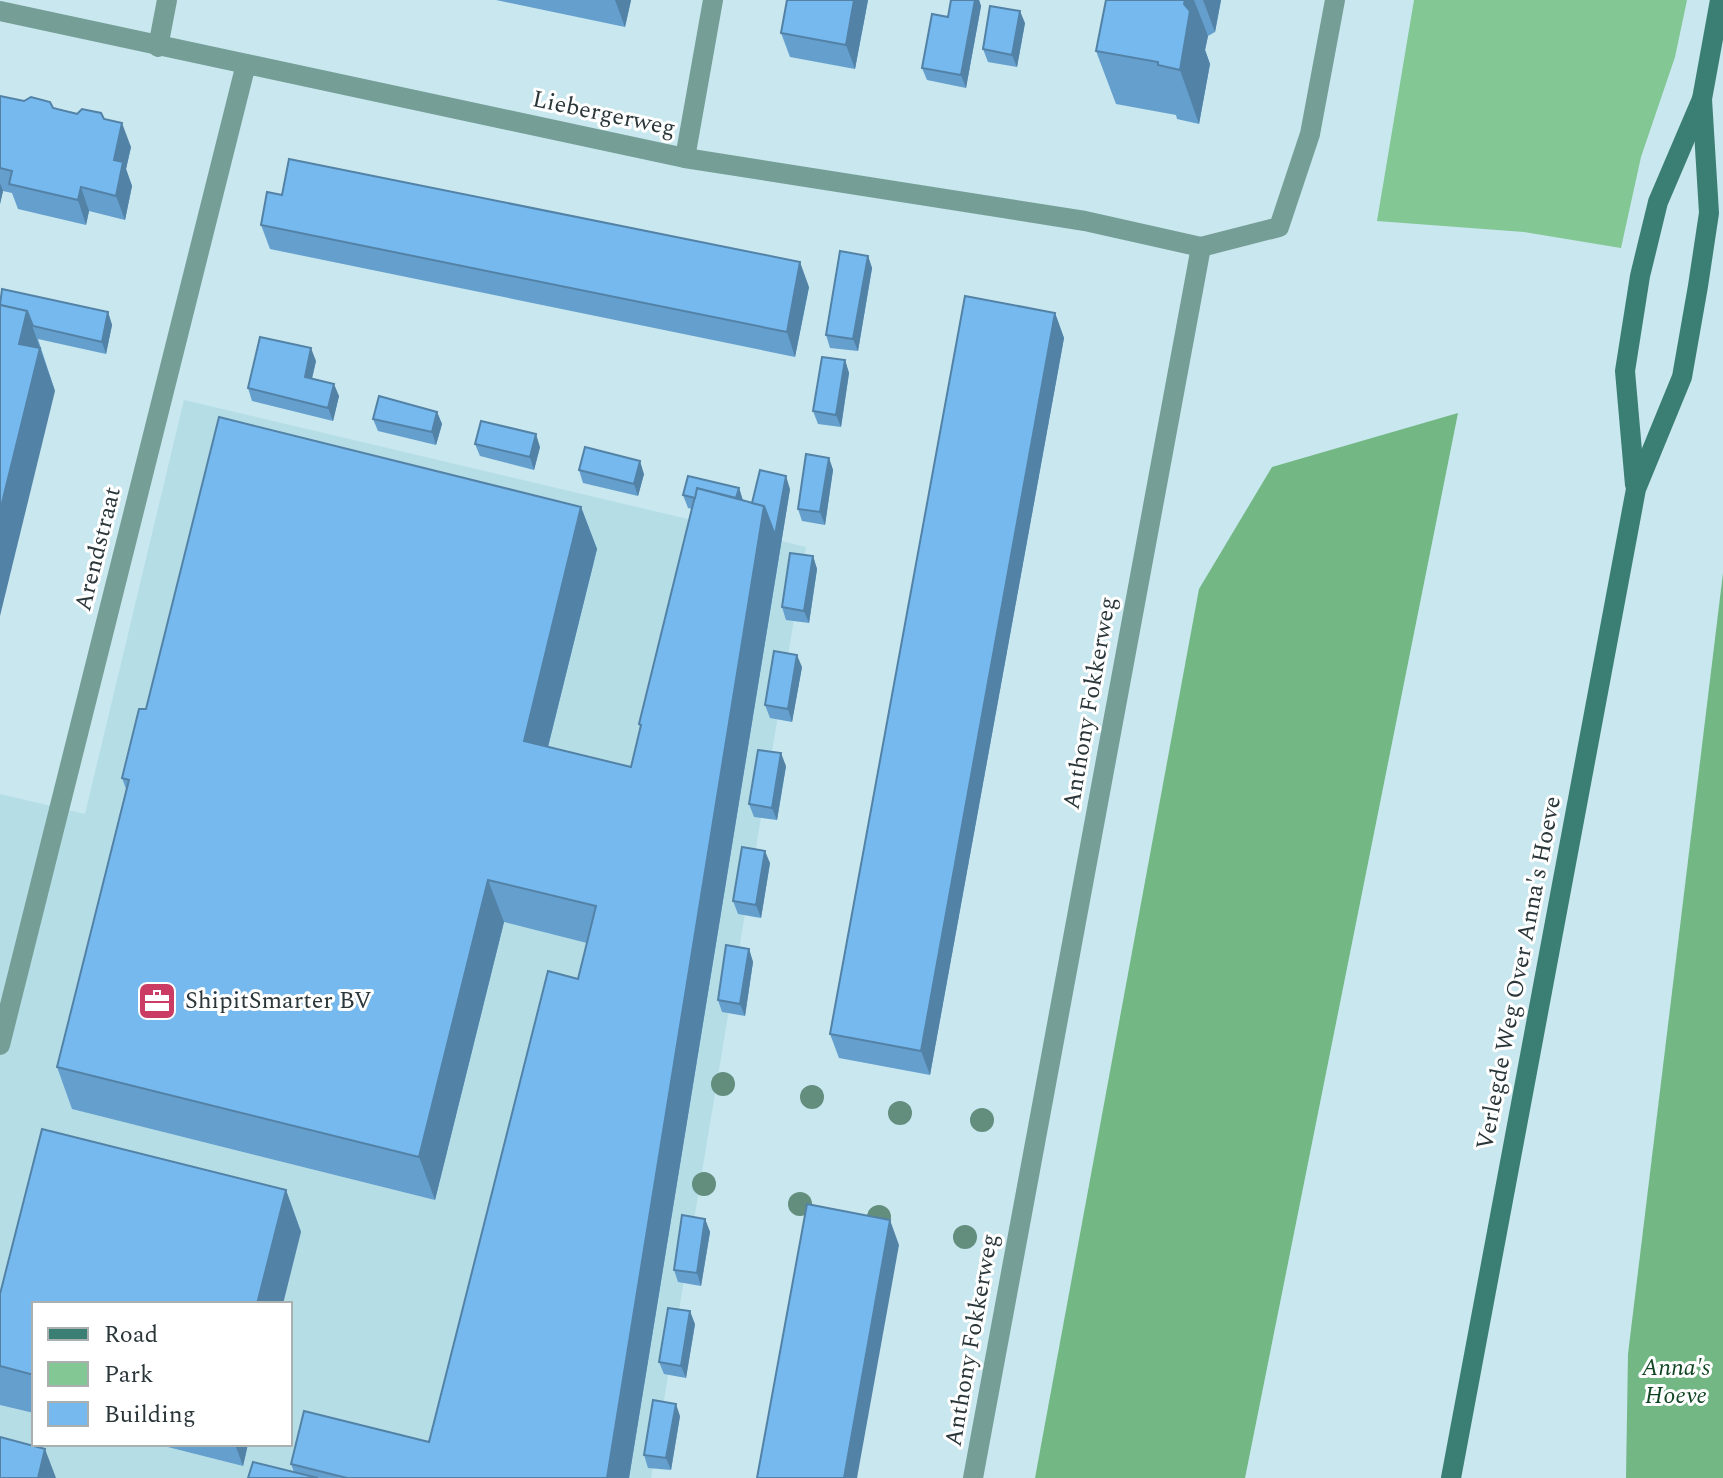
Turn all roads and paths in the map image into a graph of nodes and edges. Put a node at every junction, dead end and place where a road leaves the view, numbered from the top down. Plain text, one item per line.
1 (167, 0) edge
2 (713, 0) edge
3 (1335, 0) edge
4 (1720, 0) edge
5 (0, 11) edge
6 (158, 47) junction
7 (246, 64) junction
8 (1702, 99) junction
9 (685, 158) junction
10 (1201, 247) junction
11 (1636, 489) junction
12 (0, 1045) edge
13 (1453, 1474) edge
14 (973, 1478) edge

1 - 6 street
2 - 9 street
3 - 10 street
4 - 8 main road, Verlegde Weg Over Anna's Hoeve
5 - 6 street, Liebergerweg
6 - 7 street, Liebergerweg
7 - 9 street, Liebergerweg
7 - 12 street, Arendstraat
8 - 11 main road, Verlegde Weg Over Anna's Hoeve
8 - 11 main road, Verlegde Weg Over Anna's Hoeve
9 - 10 street, Liebergerweg
10 - 14 street, Anthony Fokkerweg
11 - 13 main road, Verlegde Weg Over Anna's Hoeve

